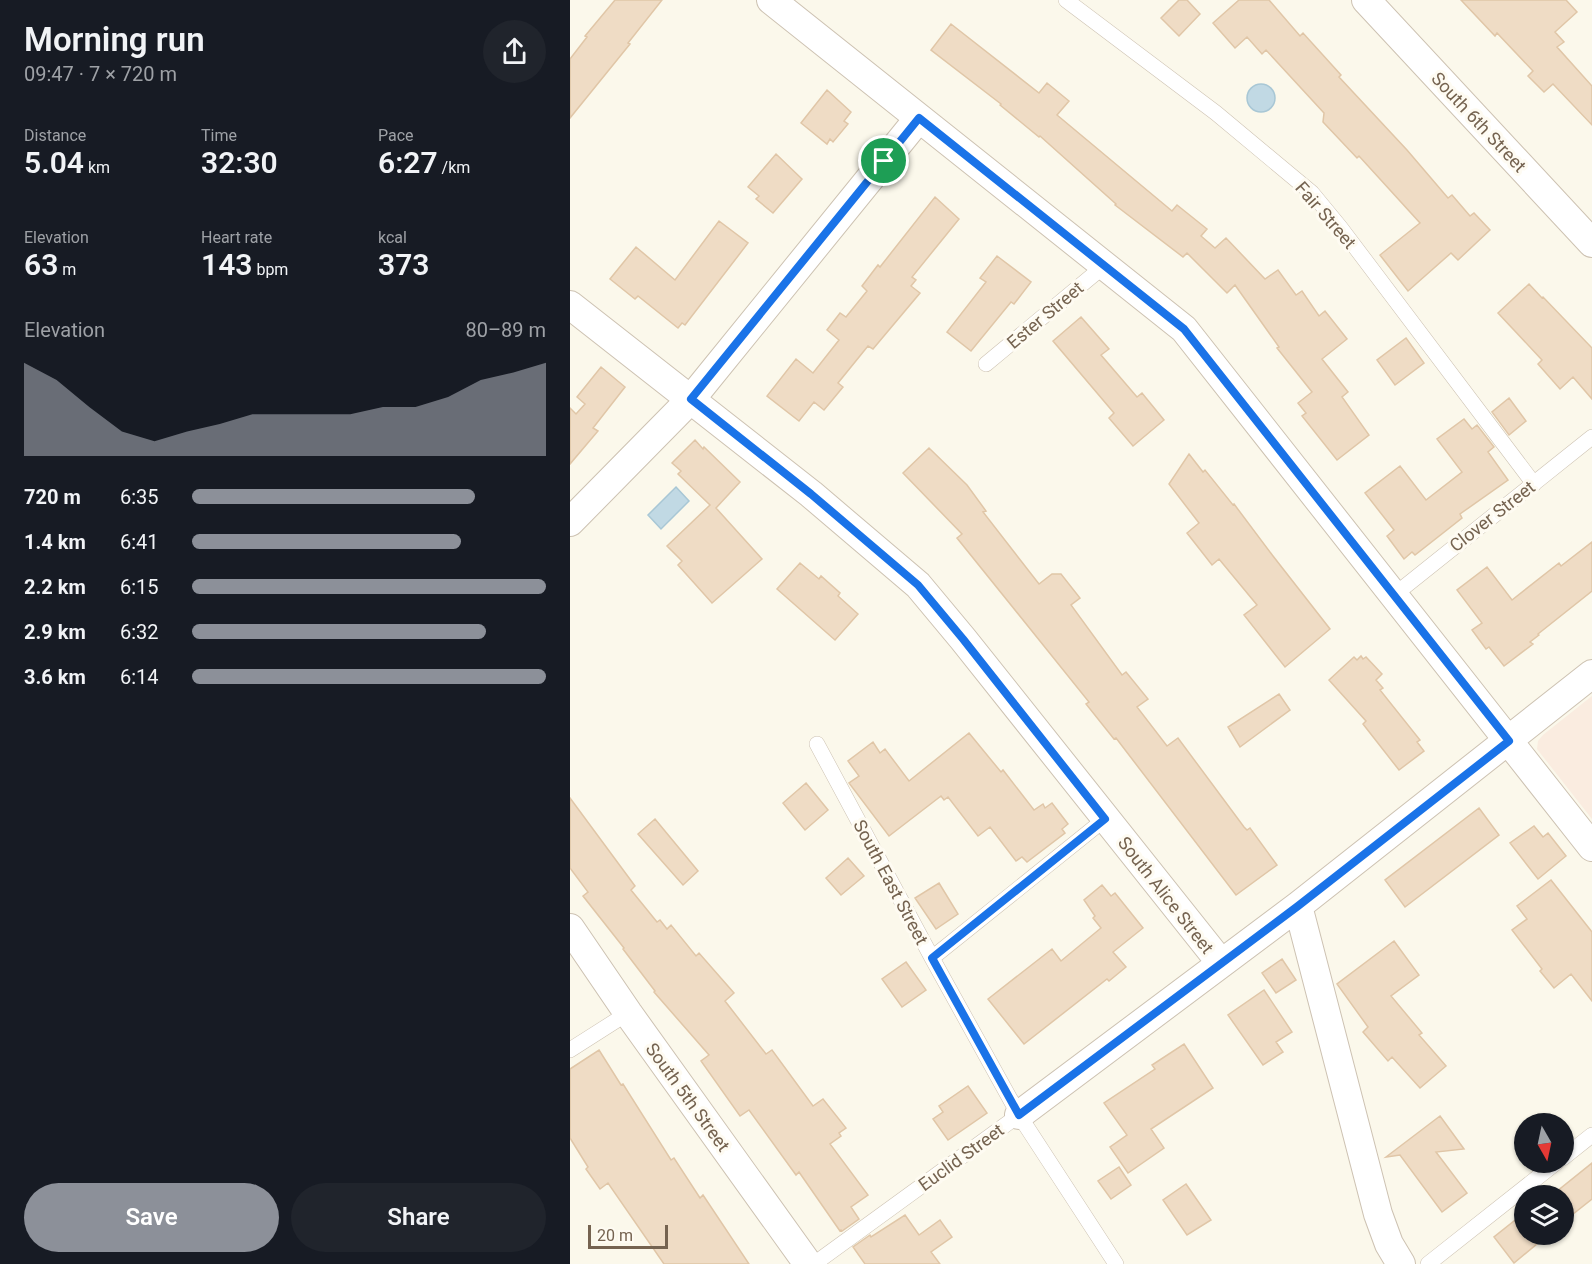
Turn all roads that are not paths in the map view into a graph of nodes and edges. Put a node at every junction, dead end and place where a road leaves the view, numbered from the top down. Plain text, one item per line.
1 (771, 0) edge
2 (1066, 0) edge
3 (1366, 0) edge
4 (919, 118) junction
5 (1592, 243) edge
6 (1104, 266) junction
7 (570, 304) edge
8 (986, 364) dead end
9 (691, 399) junction
10 (1592, 437) edge
11 (1533, 484) junction
12 (574, 510) edge
13 (1393, 596) junction
14 (1592, 674) edge
15 (1509, 741) junction
16 (817, 744) dead end
17 (1105, 819) junction
18 (1592, 847) edge
19 (1298, 906) junction
20 (570, 928) edge
21 (932, 958) junction
22 (1221, 963) junction
23 (628, 1012) junction
24 (570, 1050) edge
25 (1019, 1115) junction
26 (1592, 1135) edge
27 (1574, 1149) edge
28 (1543, 1173) edge
29 (808, 1264) edge
30 (814, 1264) edge
31 (1116, 1264) edge
32 (1401, 1264) edge
33 (1428, 1264) edge

1 - 4 street
2 - 11 lane, Fair Street
3 - 5 street, South 6th Street
4 - 6 street
4 - 9 street
6 - 8 lane, Ester Street
6 - 13 street
7 - 9 street, South Alice Street
9 - 12 street
9 - 17 street, South Alice Street
10 - 11 lane, Clover Street
11 - 13 lane, Clover Street
13 - 15 street
14 - 15 street, Euclid Street
15 - 18 street
15 - 19 street, Euclid Street
16 - 21 lane, South East Street
17 - 21 lane
17 - 22 street, South Alice Street
19 - 22 street, Euclid Street
19 - 32 street
20 - 23 street, South 5th Street
21 - 25 lane, South East Street
22 - 25 street, Euclid Street
23 - 24 lane
23 - 29 street, South 5th Street
25 - 30 lane, Euclid Street
25 - 31 lane, South East Street
26 - 27 lane
28 - 33 lane

